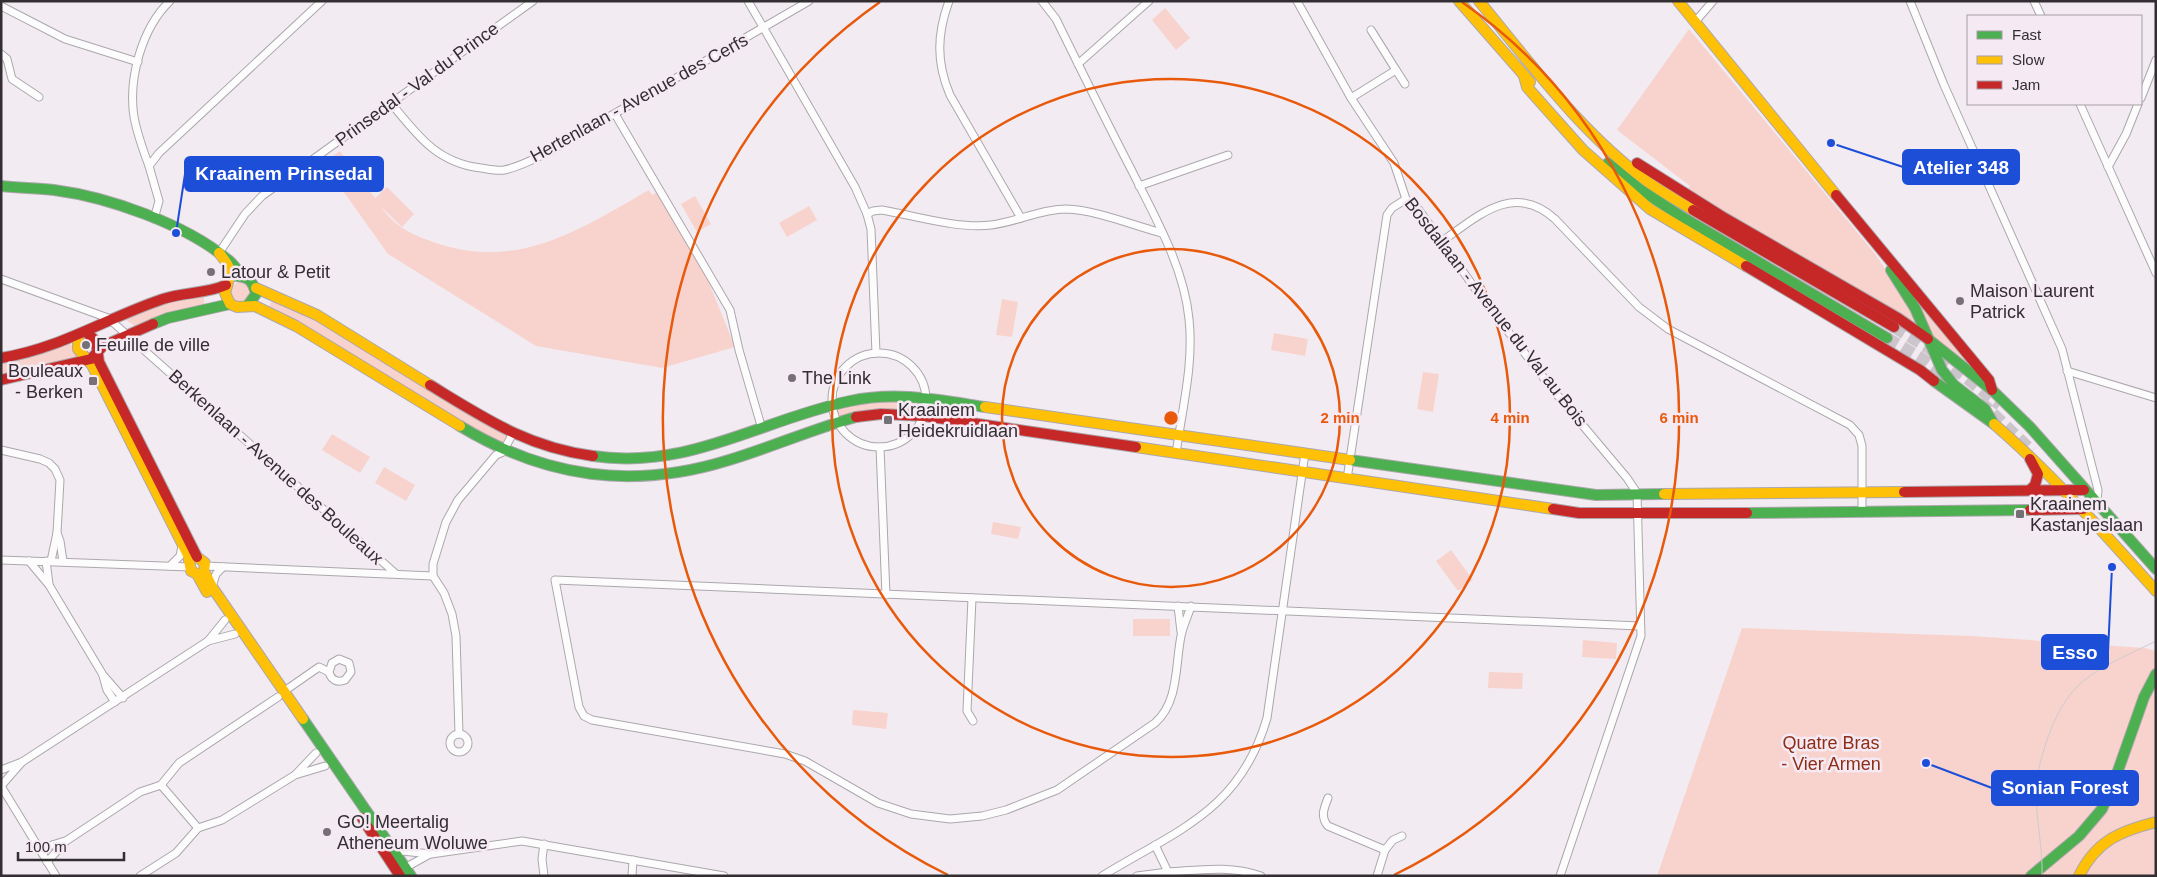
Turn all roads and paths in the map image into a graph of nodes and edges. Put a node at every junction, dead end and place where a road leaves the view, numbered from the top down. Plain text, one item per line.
1 (170, 1) edge
2 (322, 1) edge
3 (533, 1) edge
4 (748, 1) edge
5 (809, 1) edge
6 (949, 1) edge
7 (1042, 1) edge
8 (1150, 1) edge
9 (1298, 1) edge
10 (1459, 1) edge
11 (1479, 1) edge
12 (1678, 1) edge
13 (1714, 1) edge
14 (1910, 1) edge
15 (2034, 1) edge
16 (1, 6) edge
17 (2041, 15) edge
18 (1695, 22) junction
19 (763, 28) junction
20 (1372, 30) dead end
21 (1, 54) edge
22 (2156, 60) edge
23 (138, 62) junction
24 (1078, 64) junction
25 (1396, 70) junction
26 (1405, 84) dead end
27 (2142, 95) edge
28 (39, 97) dead end
29 (1351, 98) junction
30 (390, 103) junction
31 (2080, 105) edge
32 (2138, 105) edge
33 (615, 114) junction
34 (1598, 134) junction
35 (1228, 155) dead end
36 (149, 166) junction
37 (2108, 167) junction
38 (1610, 171) junction
39 (1, 186) edge
40 (1139, 186) junction
41 (1406, 199) junction
42 (867, 214) junction
43 (1021, 218) junction
44 (154, 219) junction
45 (1162, 233) junction
46 (1441, 242) junction
47 (1878, 247) junction
48 (220, 253) junction
49 (2156, 273) edge
50 (242, 276) junction
51 (1, 279) edge
52 (228, 283) junction
53 (256, 288) junction
54 (230, 304) junction
55 (248, 305) junction
56 (1920, 318) junction
57 (111, 322) junction
58 (1911, 326) junction
59 (1894, 327) tunnel mouth
60 (82, 335) junction
61 (127, 335) junction
62 (1887, 338) tunnel mouth
63 (1928, 340) junction
64 (98, 352) junction
65 (876, 353) junction
66 (1, 358) edge
67 (86, 360) junction
68 (2067, 371) junction
69 (1, 380) edge
70 (1992, 390) junction
71 (926, 397) junction
72 (2156, 398) edge
73 (833, 404) junction
74 (924, 416) junction
75 (838, 423) junction
76 (1994, 424) junction
77 (762, 429) junction
78 (513, 433) junction
79 (1179, 434) junction
80 (880, 447) junction
81 (767, 448) junction
82 (1, 450) edge
83 (504, 450) junction
84 (2026, 452) junction
85 (1305, 453) junction
86 (1176, 454) junction
87 (1350, 461) junction
88 (1303, 472) junction
89 (1348, 479) junction
90 (2010, 490) junction
91 (2030, 490) junction
92 (2065, 490) junction
93 (2084, 490) junction
94 (1862, 491) junction
95 (1776, 494) junction
96 (1637, 495) junction
97 (2096, 503) junction
98 (2083, 509) junction
99 (2010, 510) junction
100 (1862, 512) junction
101 (1777, 513) junction
102 (1638, 514) junction
103 (57, 533) junction
104 (182, 543) junction
105 (1, 560) edge
106 (29, 561) junction
107 (49, 561) junction
108 (62, 561) junction
109 (170, 566) junction
110 (198, 567) junction
111 (224, 567) junction
112 (2156, 568) edge
113 (395, 573) junction
114 (433, 576) junction
115 (49, 584) junction
116 (212, 587) junction
117 (2156, 591) edge
118 (886, 595) junction
119 (972, 598) junction
120 (1178, 606) junction
121 (1191, 606) junction
122 (1283, 610) junction
123 (226, 620) junction
124 (1640, 626) junction
125 (235, 634) junction
126 (1181, 635) junction
127 (208, 641) junction
128 (329, 672) dead end
129 (2156, 674) edge
130 (103, 675) junction
131 (280, 695) junction
132 (123, 698) junction
133 (115, 702) junction
134 (973, 721) dead end
135 (460, 734) dead end
136 (316, 753) junction
137 (22, 762) junction
138 (325, 766) junction
139 (1, 770) edge
140 (295, 775) junction
141 (161, 784) junction
142 (1, 786) edge
143 (1328, 798) dead end
144 (2156, 822) edge
145 (198, 828) junction
146 (1402, 836) dead end
147 (66, 841) junction
148 (544, 844) junction
149 (1155, 845) junction
150 (39, 849) junction
151 (1386, 850) junction
152 (431, 854) junction
153 (393, 858) junction
154 (633, 860) junction
155 (47, 862) junction
156 (1168, 872) junction
157 (403, 873) edge
158 (2079, 875) edge
159 (56, 876) edge
160 (140, 876) edge
161 (544, 876) edge
162 (632, 876) edge
163 (723, 876) edge
164 (1102, 876) edge
165 (1137, 876) edge
166 (1261, 876) edge
167 (1377, 876) edge
168 (1560, 876) edge
169 (2031, 876) edge

1 - 23 street
2 - 36 street
3 - 30 street, Prinsedal - Val du Prince
4 - 19 street
5 - 19 street, Hertenlaan - Avenue des Cerfs
6 - 43 street
7 - 24 street
8 - 24 street
9 - 29 street, Bosdallaan - Avenue du Val au Bois
10 - 38 main road
11 - 34 main road
12 - 18 main road
13 - 18 street
14 - 68 street
15 - 17 street
16 - 23 street
18 - 47 main road
19 - 33 street, Hertenlaan - Avenue des Cerfs
19 - 42 street
20 - 25 street
21 - 28 street
22 - 27 street
23 - 36 street
24 - 40 street
25 - 26 street
25 - 29 street
29 - 41 street, Bosdallaan - Avenue du Val au Bois
30 - 33 street, Hertenlaan - Avenue des Cerfs
30 - 48 street, Prinsedal - Val du Prince
31 - 37 street
32 - 37 street
33 - 77 street
34 - 58 main road
34 - 59 main road
35 - 40 street
36 - 44 street
37 - 49 street
38 - 62 main road
38 - 76 main road
39 - 44 main road
40 - 45 street
41 - 46 street, Bosdallaan - Avenue du Val au Bois
41 - 87 street
42 - 43 street
42 - 65 street
43 - 45 street
44 - 48 main road
45 - 79 street
46 - 94 street
46 - 96 street, Bosdallaan - Avenue du Val au Bois
47 - 56 main road
47 - 70 main road
48 - 50 main road
48 - 52 main road
50 - 52 main road
50 - 53 main road
51 - 57 street, Berkenlaan - Avenue des Bouleaux
52 - 54 main road
52 - 57 main road
53 - 55 main road
53 - 78 main road
54 - 55 main road
54 - 61 main road
55 - 83 main road
56 - 58 main road
56 - 63 main road
57 - 60 main road
57 - 61 street, Berkenlaan - Avenue des Bouleaux
58 - 63 main road
60 - 64 main road
60 - 66 main road
60 - 67 main road
61 - 64 main road
61 - 113 street, Berkenlaan - Avenue des Bouleaux
63 - 70 main road
63 - 76 main road
64 - 67 main road
64 - 110 main road
65 - 71 street
65 - 73 street
67 - 69 main road
67 - 104 main road
68 - 72 street
68 - 97 street
70 - 93 main road
71 - 73 main road
71 - 74 street
71 - 79 main road
73 - 75 street
73 - 77 main road
74 - 75 main road
74 - 80 street
74 - 86 main road
75 - 80 street
75 - 81 main road
76 - 84 main road
77 - 78 main road
77 - 81 main road
78 - 83 street
79 - 85 main road
79 - 86 street
80 - 118 street
81 - 83 main road
82 - 103 street
83 - 114 street
84 - 91 main road
84 - 92 main road
85 - 87 main road
85 - 88 street
86 - 88 main road
87 - 89 street
87 - 96 main road
88 - 89 main road
88 - 122 street
89 - 102 main road
90 - 91 main road
90 - 94 main road
90 - 99 main road
91 - 92 main road
92 - 93 main road
92 - 98 main road
93 - 97 main road
94 - 95 main road
94 - 100 street
95 - 96 main road
95 - 101 main road
96 - 102 street, Bosdallaan - Avenue du Val au Bois
97 - 98 main road
97 - 112 main road
98 - 99 main road
98 - 117 main road
99 - 100 main road
100 - 101 main road
101 - 102 main road
102 - 124 street, Bosdallaan - Avenue du Val au Bois
103 - 107 street
103 - 108 street
104 - 109 street
104 - 110 main road
105 - 106 street
106 - 107 street
106 - 115 street
107 - 108 street
107 - 115 street
108 - 109 street
109 - 110 street
110 - 111 street
110 - 116 main road
110 - 123 main road
111 - 113 street
111 - 116 street
113 - 114 street
114 - 135 street
115 - 130 street
116 - 131 main road
118 - 119 street
118 - 126 street
119 - 120 street
119 - 134 street
120 - 121 street
120 - 126 street
121 - 122 street
121 - 126 street
122 - 124 street
122 - 149 street
123 - 125 main road
123 - 127 street
124 - 168 street, Bosdallaan - Avenue du Val au Bois
125 - 127 street
125 - 131 main road
127 - 132 street
128 - 131 street
129 - 169 main road
130 - 132 street
130 - 133 street
131 - 136 main road
131 - 141 street
131 - 153 main road
132 - 133 street
133 - 137 street
136 - 138 main road
136 - 140 street
137 - 139 street
137 - 142 street
138 - 140 street
138 - 153 main road
140 - 145 street
141 - 145 street
141 - 147 street
142 - 150 street
143 - 151 street
144 - 158 main road
145 - 160 street
146 - 151 street
147 - 150 street
147 - 155 street
148 - 152 street
148 - 154 street
148 - 161 street
149 - 156 street
149 - 164 street
150 - 155 street
151 - 167 street
152 - 153 street
152 - 157 street
153 - 157 main road
154 - 162 street
154 - 163 street
155 - 159 street
156 - 165 street
156 - 166 street

